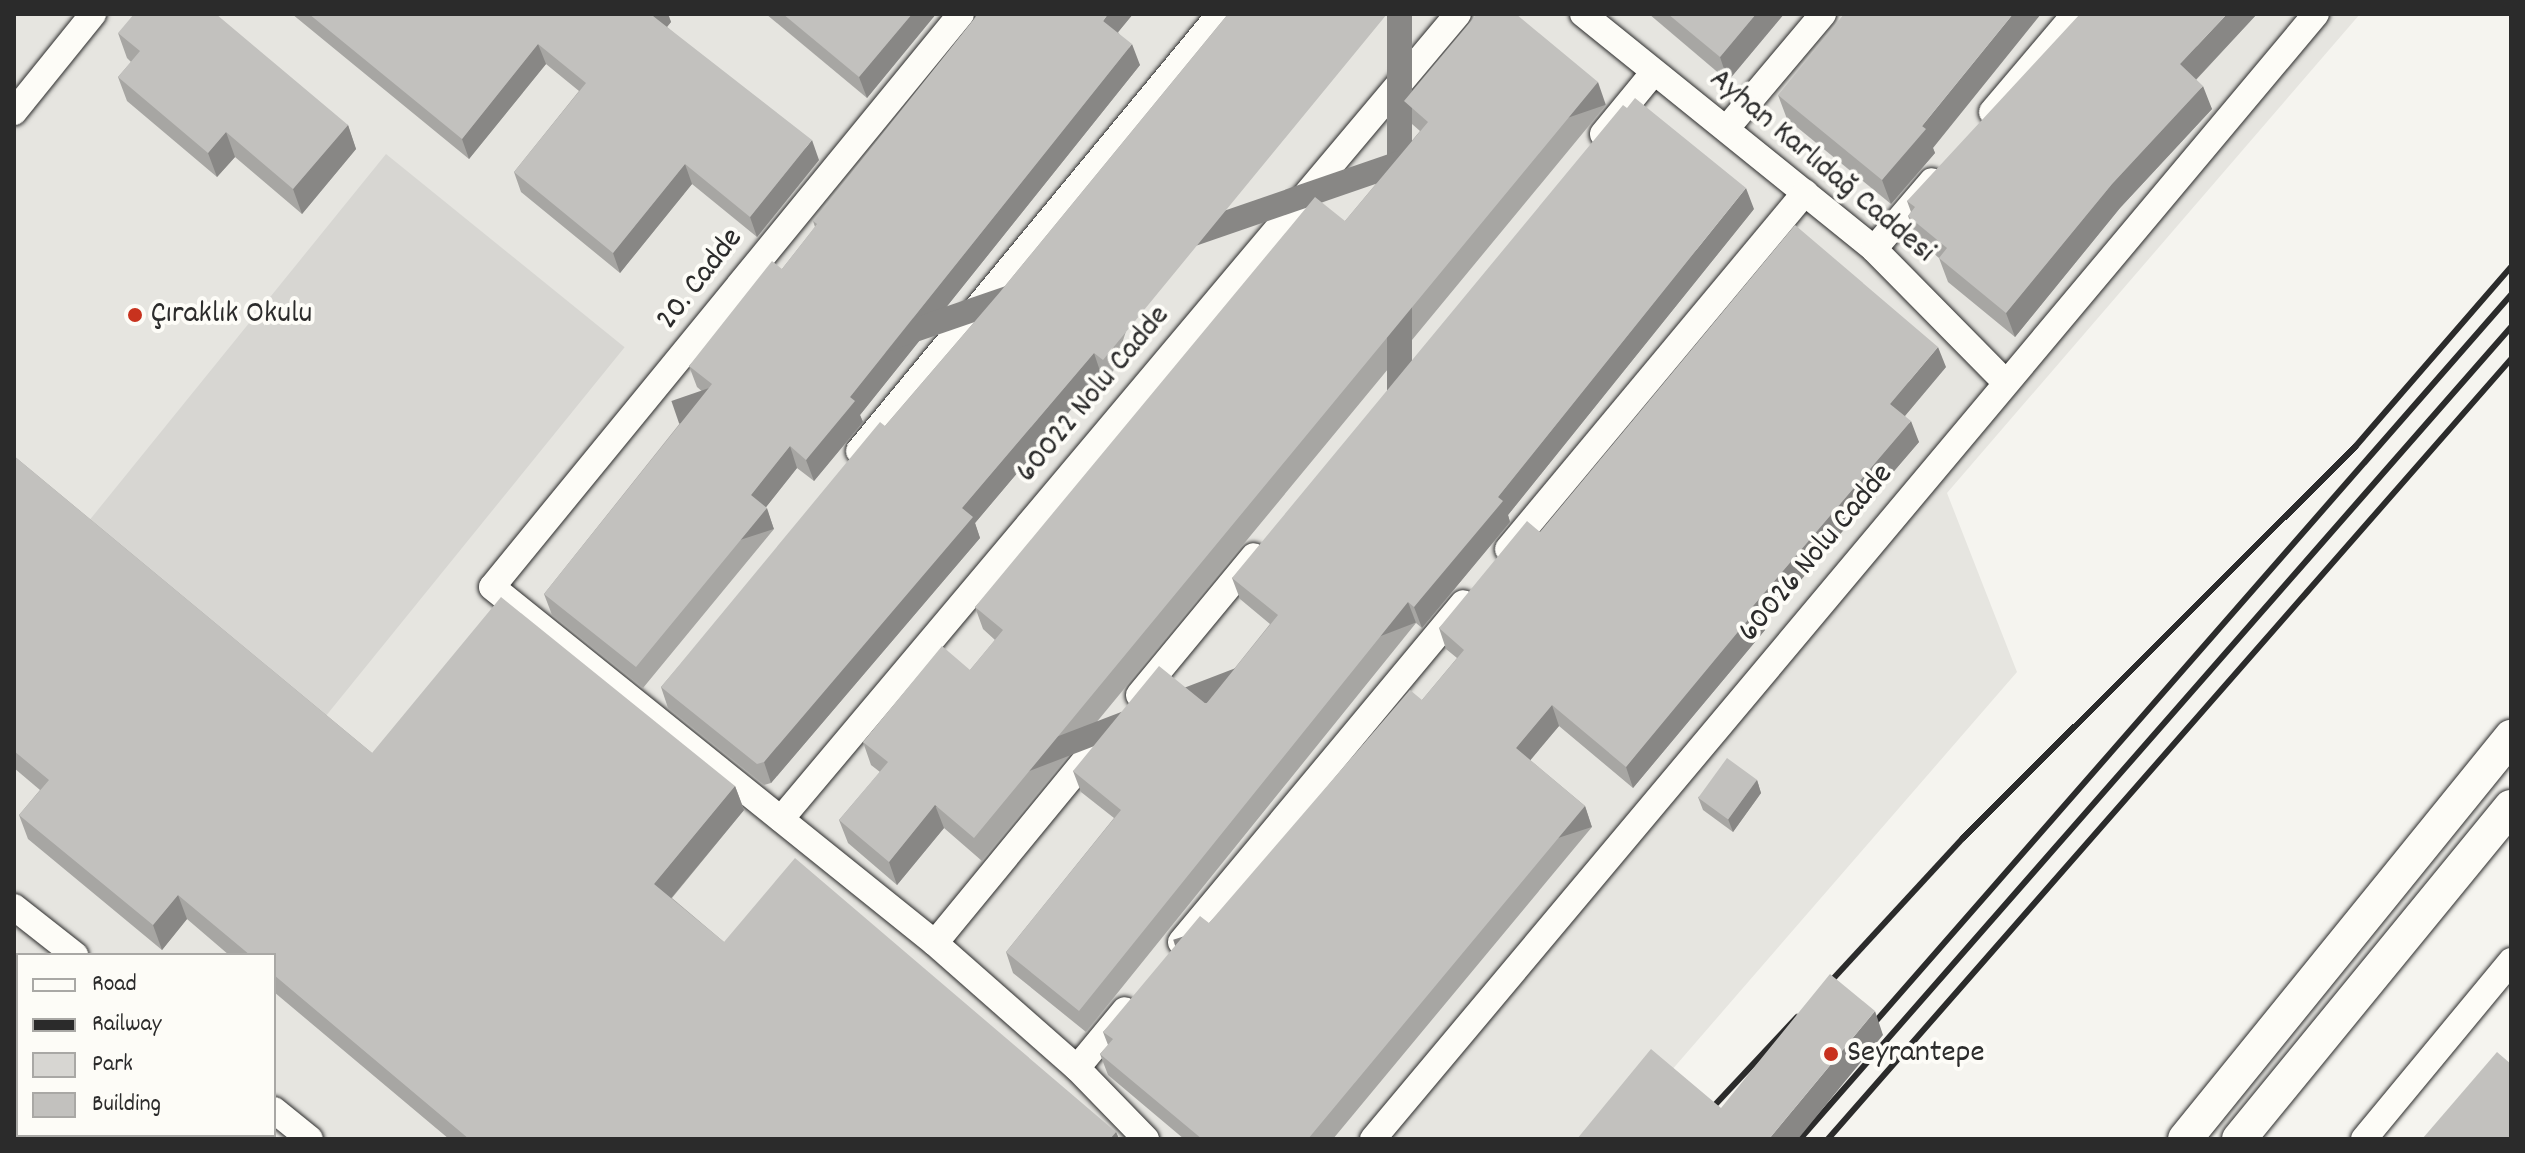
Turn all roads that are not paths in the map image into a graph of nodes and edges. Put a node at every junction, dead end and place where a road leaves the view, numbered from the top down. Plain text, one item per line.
1 (93, 14) edge
2 (961, 14) edge
3 (1220, 14) edge
4 (1458, 14) edge
5 (1583, 14) edge
6 (1823, 14) edge
7 (2075, 14) edge
8 (2316, 14) edge
9 (1654, 72) junction
10 (14, 112) edge
11 (1727, 128) junction
12 (1975, 131) edge
13 (1955, 155) edge
14 (1583, 158) edge
15 (1805, 192) junction
16 (1874, 249) junction
17 (2005, 382) junction
18 (847, 466) edge
19 (1269, 538) edge
20 (666, 686) edge
21 (646, 710) junction
22 (2511, 737) edge
23 (2511, 807) edge
24 (781, 819) junction
25 (14, 907) edge
26 (935, 943) junction
27 (72, 953) edge
28 (1168, 959) edge
29 (2511, 961) edge
30 (1137, 995) edge
31 (1077, 1068) junction
32 (276, 1112) edge
33 (302, 1136) edge
34 (1146, 1139) edge
35 (1373, 1139) edge
36 (2185, 1139) edge
37 (2239, 1139) edge
38 (2364, 1139) edge

1 - 10 street
2 - 21 street, 20. Cadde
3 - 18 street
4 - 24 street, 60022 Nolu Cadde
5 - 9 street, Ayhan Karlıdağ Caddesi
6 - 11 street
7 - 12 street
8 - 17 street, 60026 Nolu Cadde
9 - 11 street, Ayhan Karlıdağ Caddesi
9 - 14 street
11 - 15 street, Ayhan Karlıdağ Caddesi
13 - 16 street
15 - 16 street, Ayhan Karlıdağ Caddesi
15 - 28 street
16 - 17 street, Ayhan Karlıdağ Caddesi
17 - 35 street, 60026 Nolu Cadde
19 - 26 street
20 - 21 street
21 - 24 street
22 - 36 street
23 - 37 street
24 - 26 street
25 - 27 street
26 - 31 street
29 - 38 street
30 - 31 street
31 - 34 street
32 - 33 street

